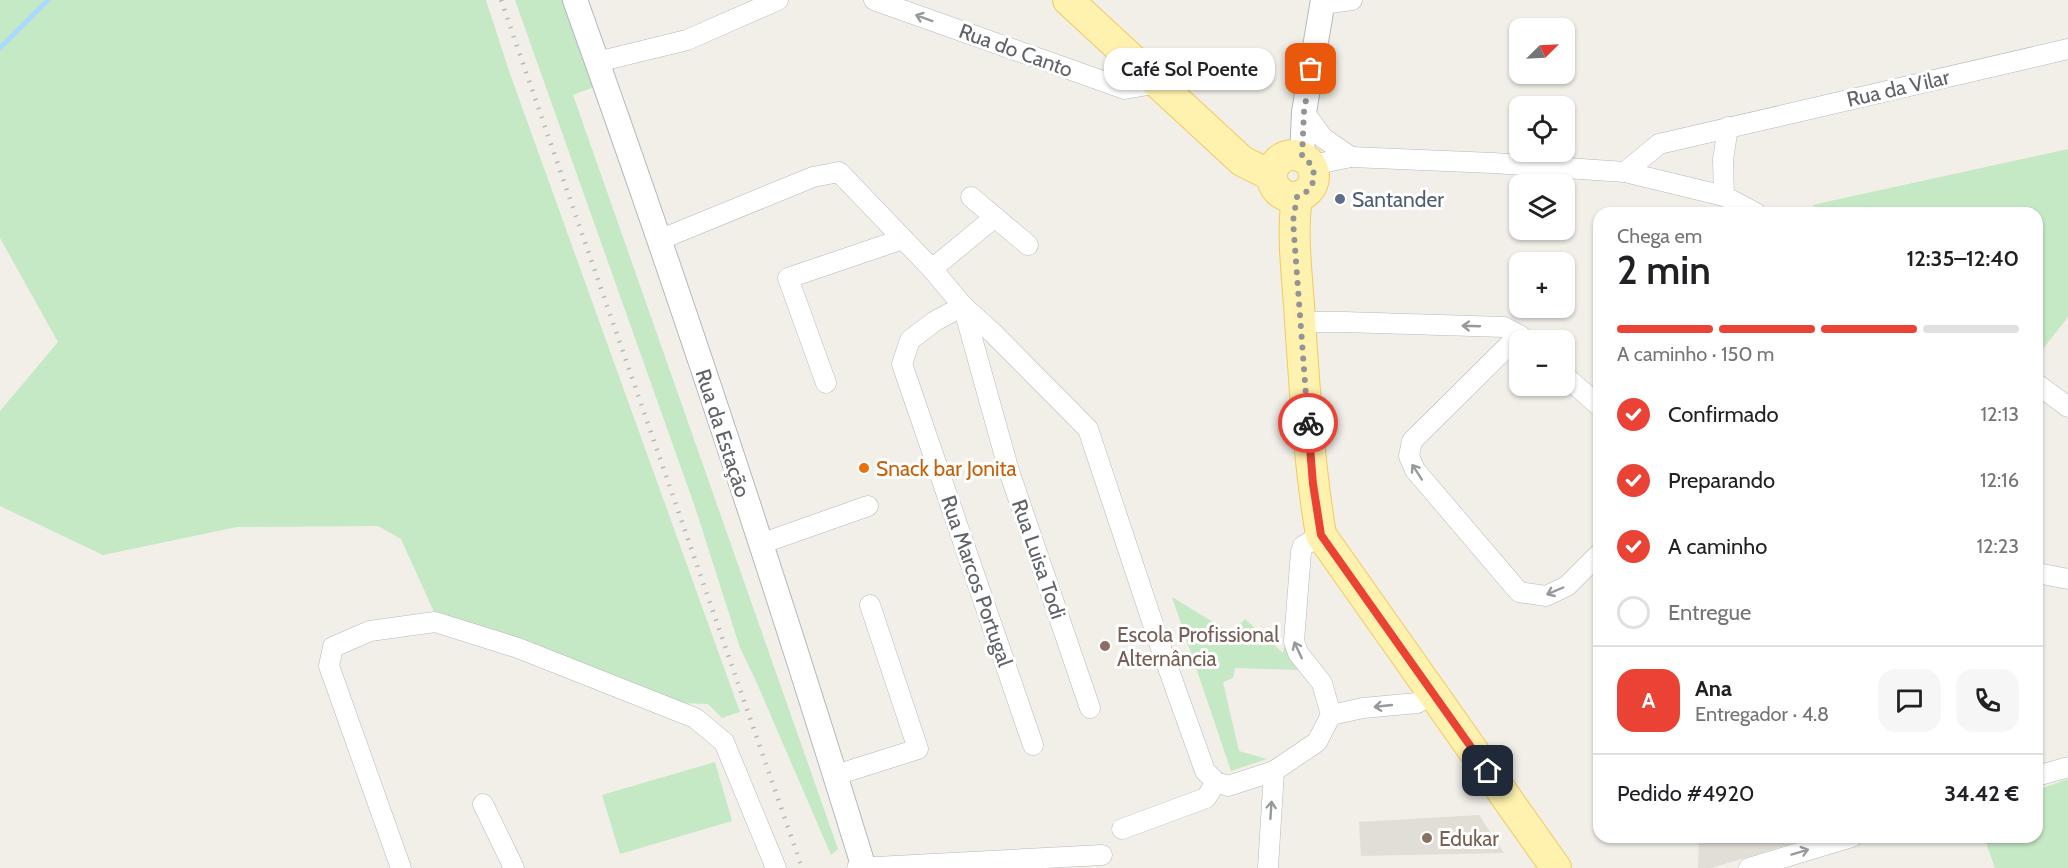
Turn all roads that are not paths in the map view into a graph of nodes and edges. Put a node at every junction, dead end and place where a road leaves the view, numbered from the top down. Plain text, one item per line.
1 (574, 0) edge
2 (778, 0) edge
3 (874, 0) edge
4 (1068, 0) edge
5 (1352, 0) edge
6 (1323, 2) edge
7 (2068, 49) edge
8 (597, 62) junction
9 (1158, 83) junction
10 (1304, 112) junction
11 (1728, 128) junction
12 (1351, 157) junction
13 (1307, 161) junction
14 (1624, 172) junction
15 (1272, 176) junction
16 (1724, 196) junction
17 (971, 197) dead end
18 (1297, 197) junction
19 (1745, 207) edge
20 (995, 217) junction
21 (903, 239) junction
22 (659, 240) junction
23 (1028, 245) dead end
24 (932, 269) junction
25 (963, 306) junction
26 (1301, 322) junction
27 (1509, 330) edge
28 (1509, 350) edge
29 (826, 383) dead end
30 (1575, 385) edge
31 (2043, 389) edge
32 (1593, 401) edge
33 (2068, 408) edge
34 (868, 506) dead end
35 (1321, 535) junction
36 (760, 544) junction
37 (1593, 560) edge
38 (2043, 574) edge
39 (2068, 579) edge
40 (870, 605) dead end
41 (1433, 694) junction
42 (1090, 708) dead end
43 (1331, 715) junction
44 (1033, 746) dead end
45 (2068, 767) edge
46 (1274, 771) junction
47 (2043, 774) edge
48 (836, 775) junction
49 (1216, 782) junction
50 (483, 804) dead end
51 (1122, 829) dead end
52 (1832, 843) edge
53 (1102, 855) dead end
54 (401, 868) edge
55 (514, 868) edge
56 (776, 868) edge
57 (857, 868) edge
58 (864, 868) edge
59 (1268, 868) edge
60 (1556, 868) edge
61 (1749, 868) edge

1 - 8 street, Rua da Estação
2 - 8 street
9 -> 3 street, Rua do Canto
4 - 9 main road
5 - 6 street
6 - 10 street
7 - 11 street, Rua da Vilar
8 - 22 street, Rua da Estação
9 - 15 main road
10 - 12 street
10 - 13 street
11 - 14 street, Rua da Vilar
11 - 16 street
12 - 13 street
12 - 14 street
13 - 15 main road
13 - 18 main road
14 - 16 street
15 - 18 main road
16 - 19 street
17 - 20 street
18 - 26 main road
20 - 23 street
20 - 24 street
21 - 22 street
21 - 24 street
21 - 29 street
22 - 36 street, Rua da Estação
24 - 25 street
25 - 42 street, Rua Luisa Todi
25 - 44 street, Rua Marcos Portugal
25 - 49 street
27 -> 26 street
26 - 35 main road
37 -> 28 street
30 - 32 street
31 - 33 street
34 - 36 street
35 - 41 main road
43 -> 35 street
36 - 48 street, Rua da Estação
38 - 39 street
40 - 48 street
41 -> 43 street
41 - 60 main road
43 - 46 street
45 - 47 street
46 - 49 street
59 -> 46 street
48 - 58 street, Rua da Estação
49 - 51 street
50 - 55 street
61 -> 52 street
53 - 58 street
54 - 56 street
57 - 58 street

